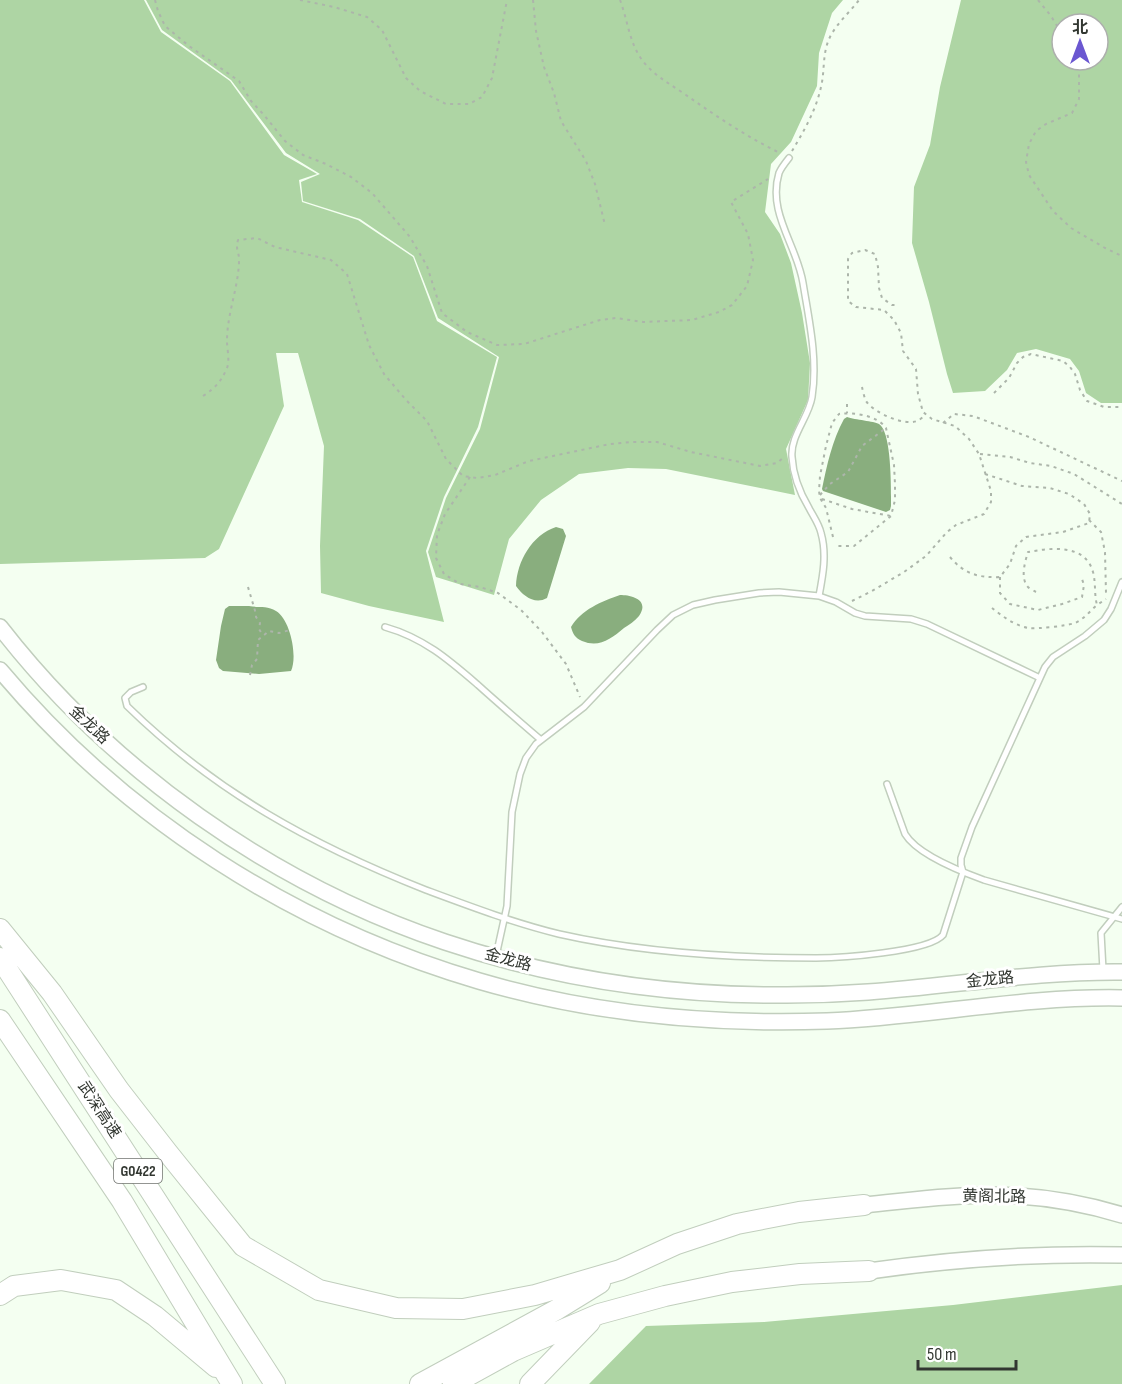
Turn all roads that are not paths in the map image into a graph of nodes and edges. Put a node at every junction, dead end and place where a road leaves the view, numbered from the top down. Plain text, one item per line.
1 (789, 158) road end
2 (1122, 582) edge
3 (819, 596) junction
4 (1119, 598) edge
5 (0, 627) edge
6 (385, 627) dead end
7 (0, 670) edge
8 (1041, 678) junction
9 (143, 687) dead end
10 (541, 740) junction
11 (887, 784) dead end
12 (963, 872) junction
13 (1122, 907) edge
14 (1114, 916) junction
15 (505, 918) junction
16 (1122, 919) edge
17 (0, 928) edge
18 (495, 957) junction
19 (0, 958) edge
20 (1103, 972) junction
21 (1122, 972) edge
22 (1122, 998) edge
23 (0, 1020) edge
24 (864, 1205) joint
25 (1122, 1215) edge
26 (1122, 1255) edge
27 (620, 1270) junction
28 (868, 1271) joint
29 (0, 1295) edge
30 (598, 1314) junction
31 (231, 1381) edge
32 (276, 1384) edge
33 (420, 1384) edge
34 (453, 1384) edge
35 (530, 1384) edge

1 - 3 lane
2 - 4 lane
3 - 8 lane
3 - 10 lane
4 - 8 lane
5 - 18 street, 金龙路
6 - 10 lane
7 - 22 street, 金龙路
8 - 12 lane
9 - 15 lane
10 - 15 lane
11 - 12 lane
12 - 14 lane
12 - 15 lane
13 - 14 lane
14 - 16 lane
14 - 20 lane
15 - 18 lane
17 - 27 highway
18 - 20 street, 金龙路
19 - 32 highway, 武深高速 / G0422
20 - 21 street, 金龙路
23 - 31 highway, 武深高速 / G0422
24 - 25 street, 黄阁北路
24 - 27 highway
26 - 28 street
27 - 33 highway
28 - 30 highway
29 - 31 highway
30 - 34 highway
30 - 35 highway

